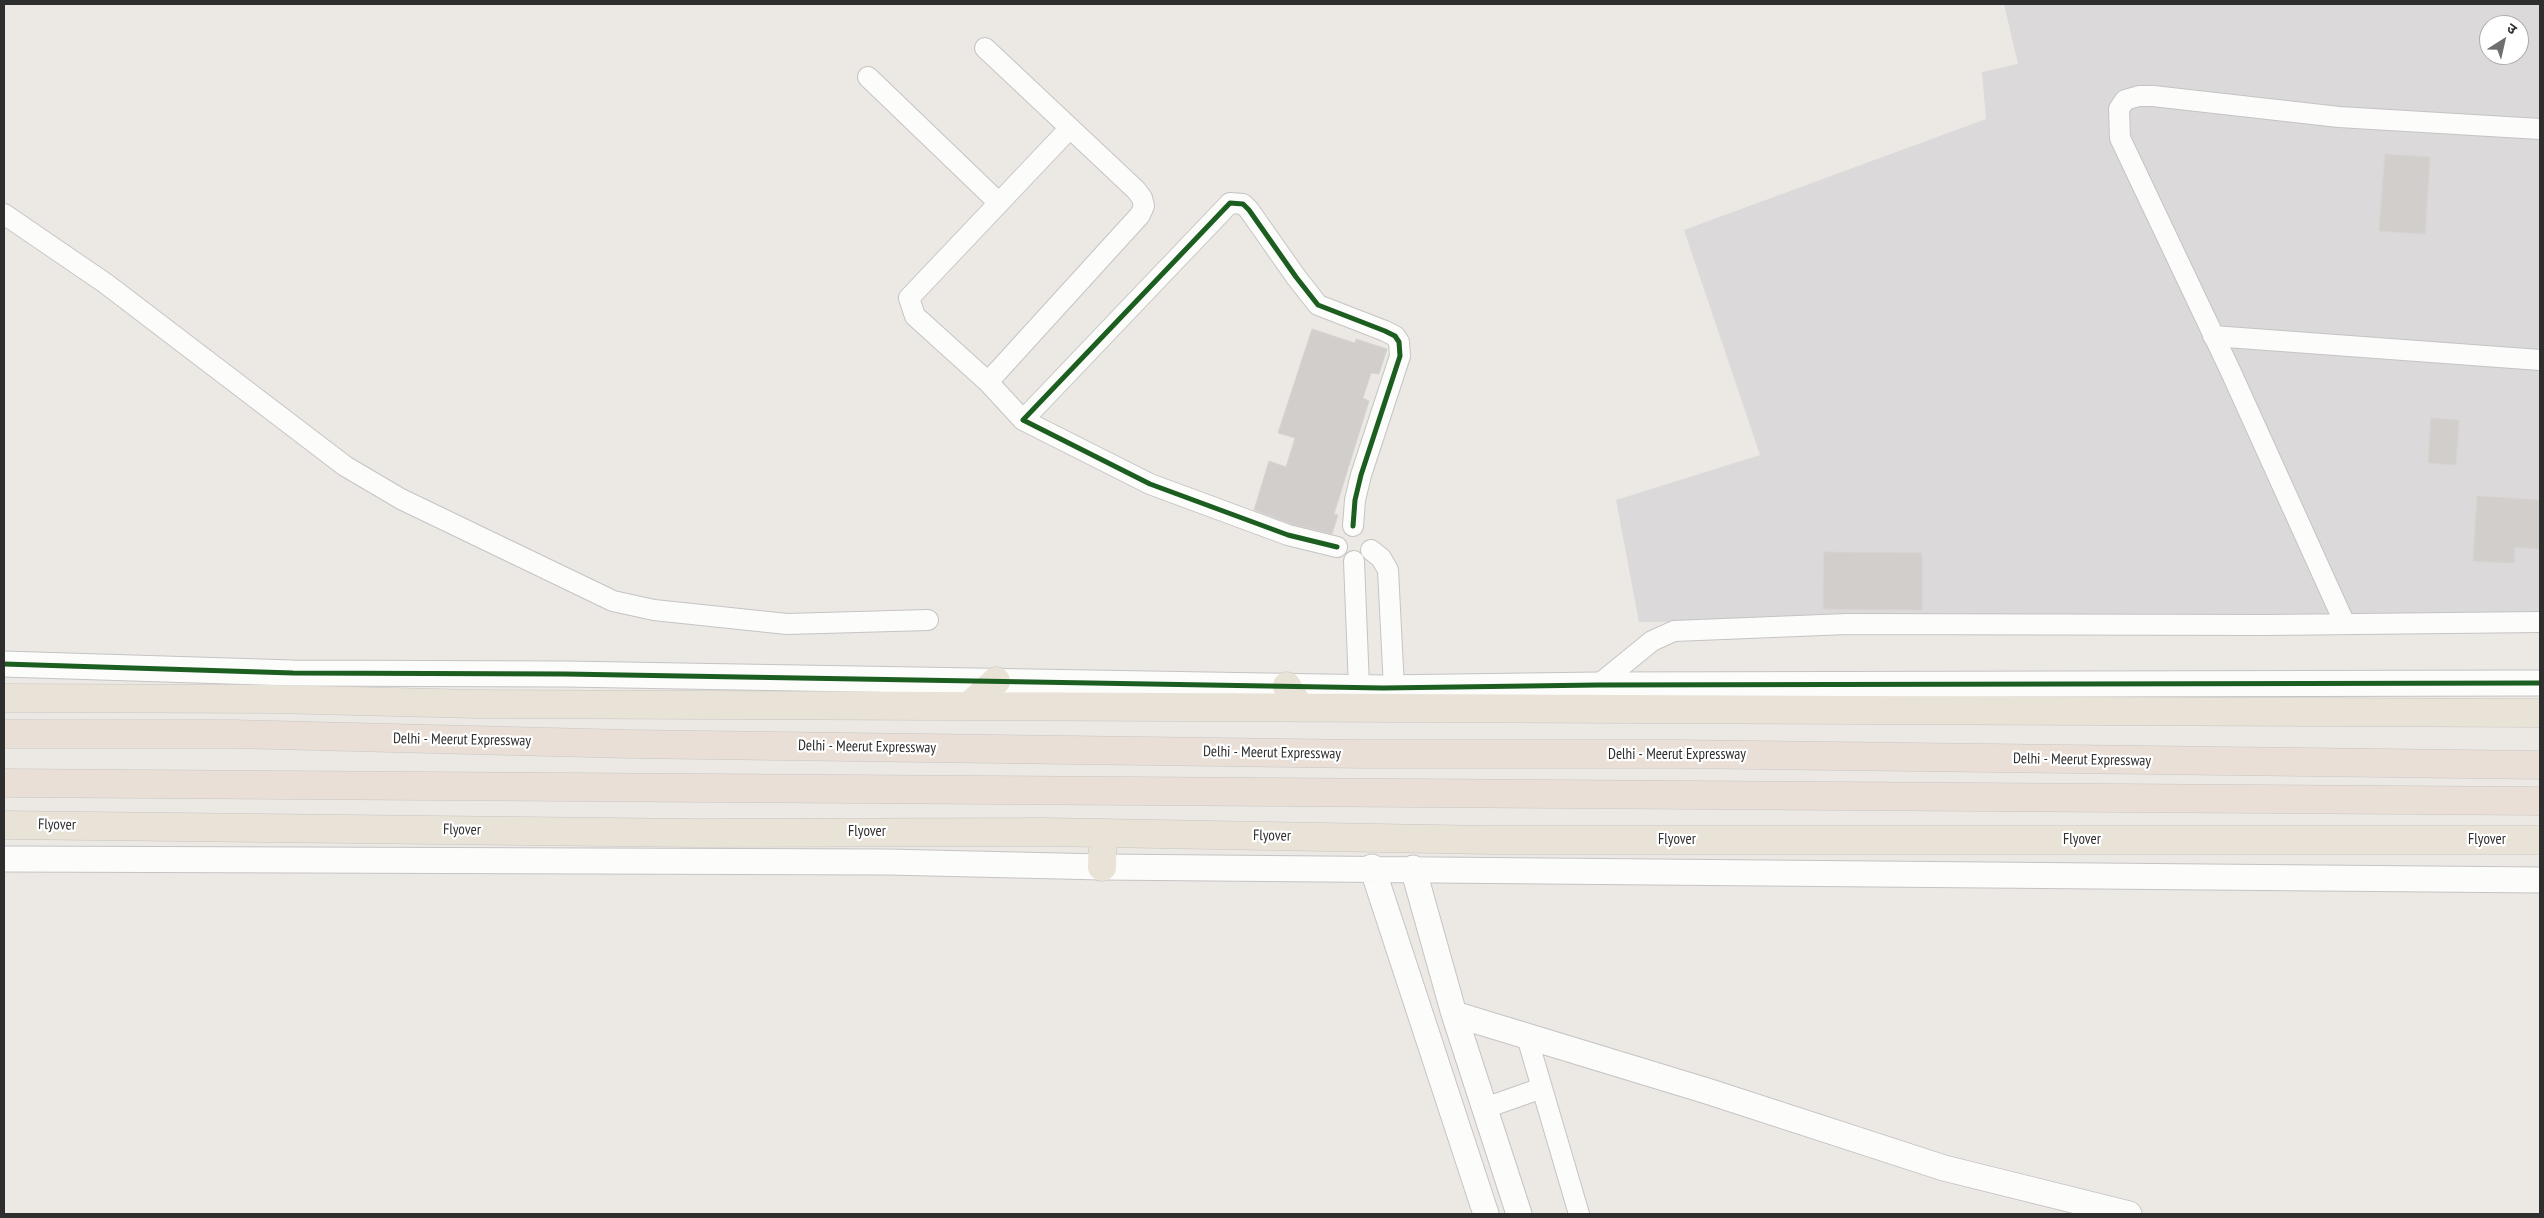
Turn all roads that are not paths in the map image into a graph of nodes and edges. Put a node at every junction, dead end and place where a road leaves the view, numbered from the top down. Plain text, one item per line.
1 (985, 48) dead end
2 (868, 77) dead end
3 (2540, 128) edge
4 (1070, 129) junction
5 (998, 203) junction
6 (4, 214) edge
7 (2213, 336) junction
8 (2540, 360) edge
9 (988, 382) junction
10 (1022, 420) junction
11 (1353, 526) junction
12 (1337, 547) junction
13 (1362, 556) junction
14 (928, 620) dead end
15 (2540, 622) edge
16 (2345, 624) junction
17 (4, 664) edge
18 (996, 681) junction
19 (2540, 683) edge
20 (1598, 685) junction
21 (1359, 687) junction
22 (1394, 688) junction
23 (1294, 697) junction
24 (4, 698) edge
25 (969, 706) junction
26 (2540, 712) edge
27 (4, 734) edge
28 (2537, 765) edge
29 (4, 783) edge
30 (2537, 801) edge
31 (4, 825) edge
32 (1103, 833) junction
33 (2540, 840) edge
34 (4, 859) edge
35 (1102, 866) junction
36 (1372, 867) junction
37 (1413, 868) junction
38 (2540, 880) edge
39 (1454, 1014) junction
40 (1527, 1037) junction
41 (1542, 1088) junction
42 (1485, 1108) junction
43 (1486, 1214) edge
44 (1519, 1214) edge
45 (1579, 1214) edge
46 (2129, 1214) edge

1 - 4 street
2 - 5 street
3 - 7 street
4 - 5 street
4 - 9 street
5 - 9 street
6 - 14 street
7 - 8 street
7 - 16 street
9 - 10 street
10 - 11 street
10 - 12 street
11 - 12 street
11 - 13 street
12 - 13 street
13 - 21 street
13 - 22 street
15 - 16 street
16 - 20 street
17 - 18 street
18 - 23 street
18 - 25 highway
19 - 20 street
20 - 22 street
21 - 22 street
21 - 23 street
23 - 25 highway
23 - 26 highway
24 - 25 highway
27 - 28 highway, Delhi - Meerut Expressway
29 - 30 highway
31 - 32 highway, Flyover
32 - 33 highway, Flyover
32 - 35 highway
34 - 35 street
35 - 36 street
36 - 37 street
36 - 43 street
37 - 38 street
37 - 39 street
39 - 40 street
39 - 42 street
40 - 41 street
40 - 46 street
41 - 42 street
41 - 45 street
42 - 44 street

